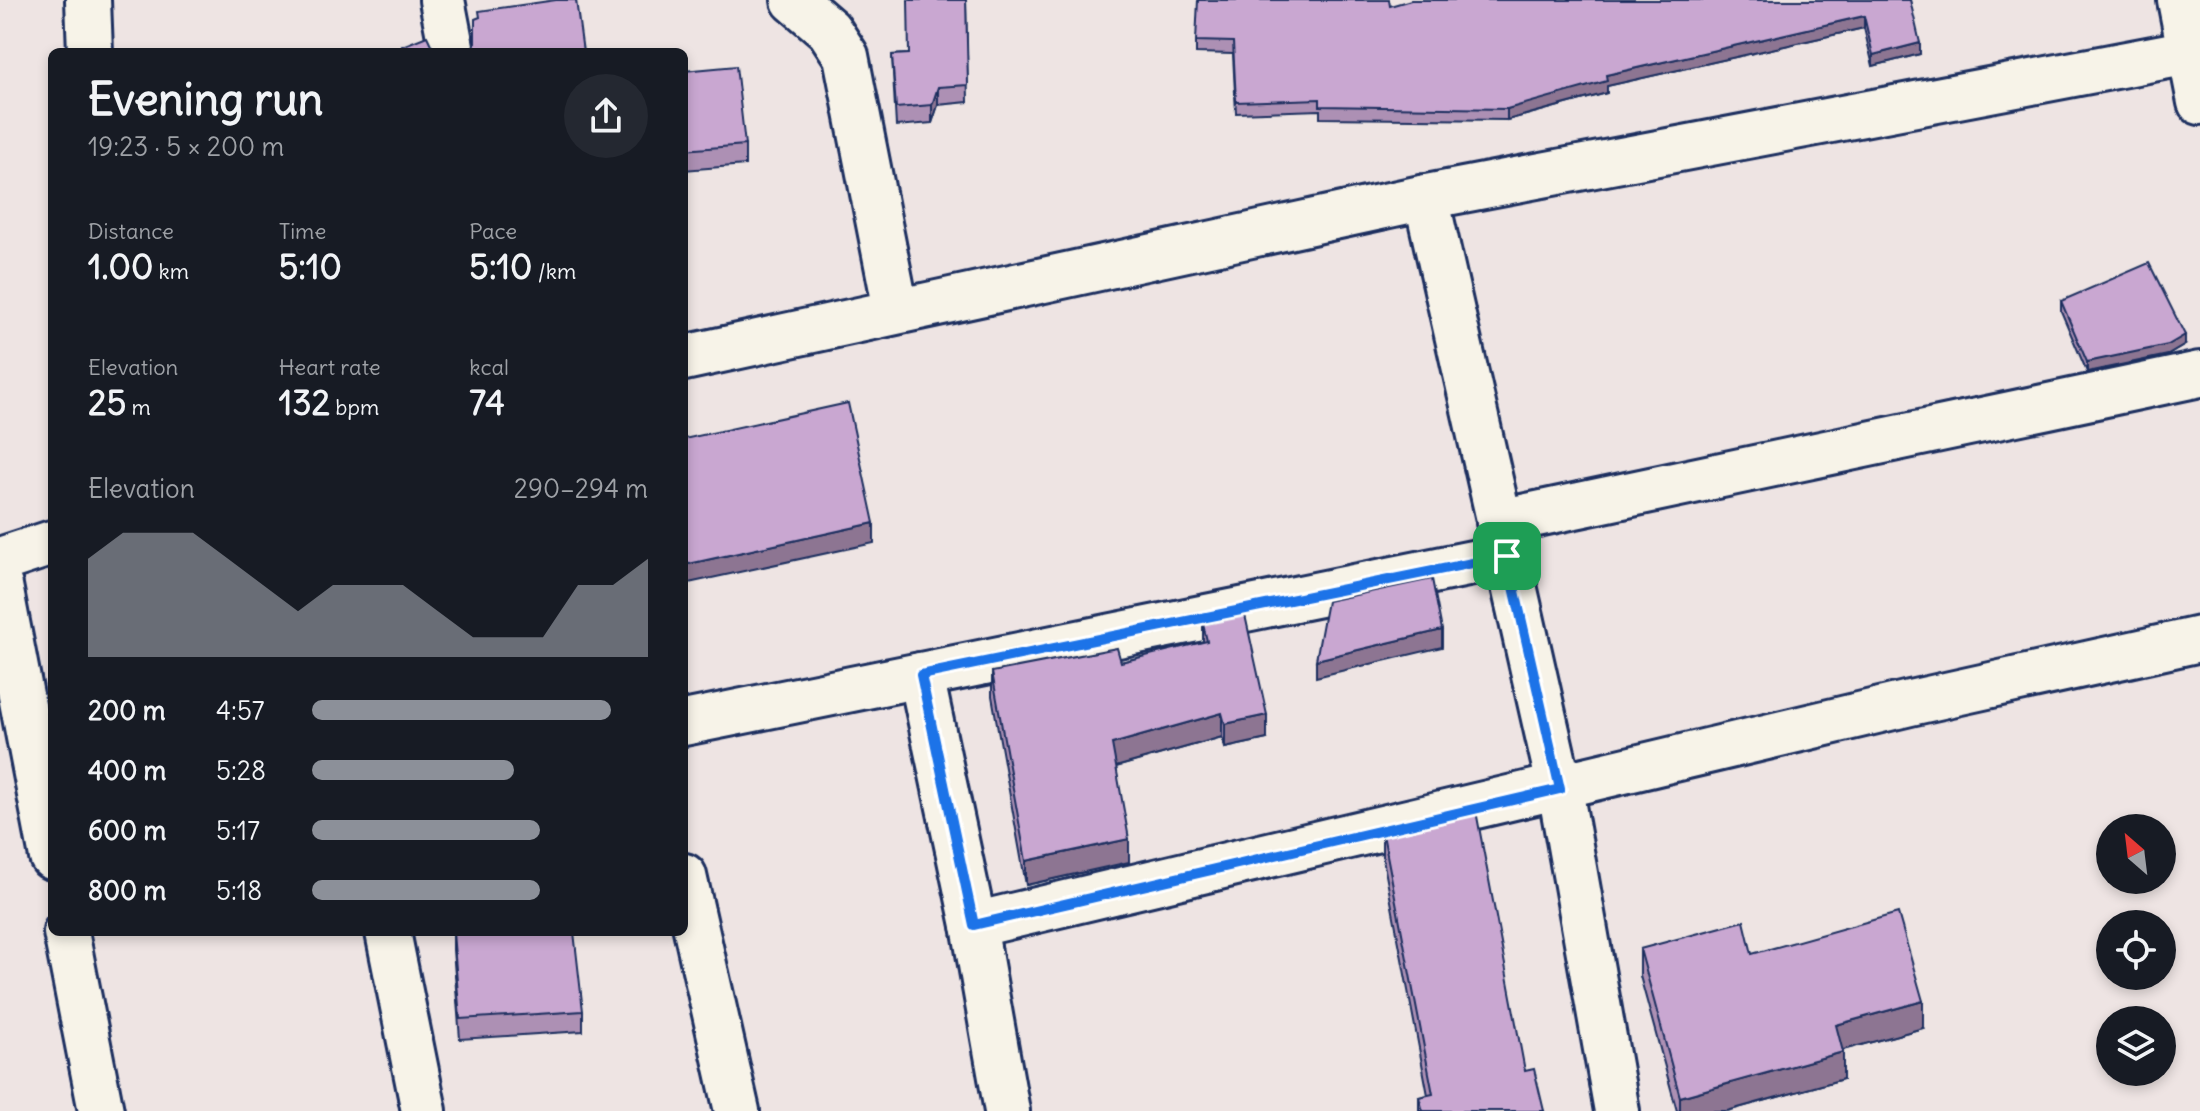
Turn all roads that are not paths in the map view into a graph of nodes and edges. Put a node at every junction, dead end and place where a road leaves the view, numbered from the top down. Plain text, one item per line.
1 (88, 0) edge
2 (442, 0) edge
3 (794, 0) edge
4 (2180, 0) edge
5 (90, 48) edge
6 (451, 48) edge
7 (2195, 51) edge
8 (2200, 102) edge
9 (1426, 197) junction
10 (896, 310) junction
11 (688, 357) edge
12 (2200, 374) edge
13 (1503, 539) junction
14 (48, 544) edge
15 (0, 560) edge
16 (0, 586) edge
17 (2200, 639) edge
18 (921, 675) junction
19 (688, 722) edge
20 (1560, 789) junction
21 (48, 836) edge
22 (688, 894) edge
23 (974, 925) junction
24 (67, 936) edge
25 (389, 936) edge
26 (101, 1111) edge
27 (424, 1111) edge
28 (737, 1111) edge
29 (1007, 1111) edge
30 (1617, 1111) edge

1 - 5 street
2 - 6 street
3 - 10 street
4 - 7 street
7 - 8 street
7 - 9 street
9 - 10 street
9 - 13 street
10 - 11 street
12 - 13 street
13 - 18 street
13 - 20 street
14 - 15 street
16 - 21 street
17 - 20 street
18 - 19 street
18 - 23 street
20 - 23 street
20 - 30 street
22 - 28 street
23 - 29 street
24 - 26 street
25 - 27 street

